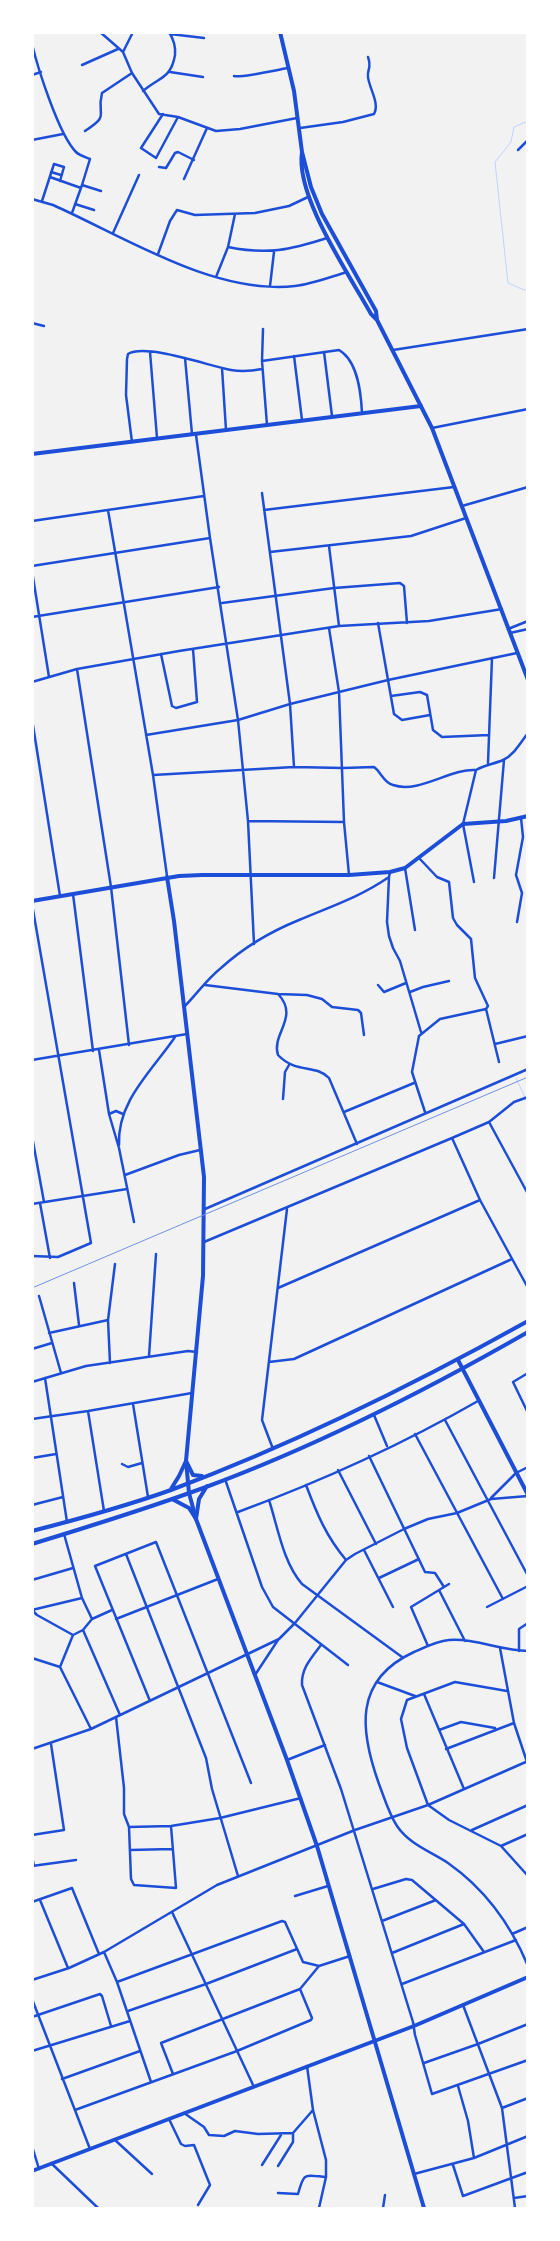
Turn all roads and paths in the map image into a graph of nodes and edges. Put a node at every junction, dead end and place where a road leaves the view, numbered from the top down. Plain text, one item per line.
1 (100, 32) edge
2 (133, 32) edge
3 (280, 32) edge
4 (170, 33) edge
5 (204, 38) dead end
6 (32, 44) edge
7 (118, 49) junction
8 (122, 52) junction
9 (368, 57) dead end
10 (34, 59) edge
11 (82, 65) dead end
12 (290, 68) junction
13 (41, 72) junction
14 (170, 72) junction
15 (132, 73) junction
16 (32, 75) edge
17 (203, 76) dead end
18 (234, 76) dead end
19 (143, 90) junction
20 (163, 114) junction
21 (178, 117) junction
22 (298, 118) junction
23 (207, 128) junction
24 (300, 128) junction
25 (85, 131) dead end
26 (63, 134) junction
27 (32, 140) edge
28 (528, 140) edge
29 (518, 150) dead end
30 (302, 152) junction
31 (194, 160) junction
32 (159, 167) dead end
33 (51, 172) junction
34 (139, 175) dead end
35 (61, 176) junction
36 (50, 177) junction
37 (184, 179) dead end
38 (60, 181) junction
39 (82, 186) junction
40 (101, 192) dead end
41 (308, 197) junction
42 (32, 199) edge
43 (42, 201) junction
44 (75, 204) junction
45 (94, 210) dead end
46 (72, 213) junction
47 (235, 214) junction
48 (113, 233) junction
49 (328, 237) junction
50 (337, 241) junction
51 (332, 244) junction
52 (228, 247) junction
53 (274, 252) junction
54 (158, 254) junction
55 (353, 270) junction
56 (348, 272) junction
57 (216, 277) junction
58 (270, 286) junction
59 (377, 320) junction
60 (32, 323) edge
61 (44, 326) dead end
62 (263, 329) dead end
63 (528, 329) edge
64 (393, 350) junction
65 (150, 352) junction
66 (324, 352) junction
67 (294, 356) junction
68 (185, 358) junction
69 (262, 361) junction
70 (222, 368) junction
71 (262, 369) junction
72 (421, 406) junction
73 (528, 408) edge
74 (362, 414) junction
75 (332, 418) junction
76 (302, 421) junction
77 (267, 425) junction
78 (432, 428) junction
79 (226, 430) junction
80 (194, 435) junction
81 (157, 440) junction
82 (132, 443) junction
83 (32, 454) edge
84 (454, 487) junction
85 (528, 487) edge
86 (262, 493) dead end
87 (204, 496) junction
88 (462, 506) junction
89 (108, 510) junction
90 (264, 510) junction
91 (466, 518) junction
92 (32, 521) edge
93 (210, 538) junction
94 (329, 546) junction
95 (115, 552) junction
96 (270, 552) junction
97 (32, 566) edge
98 (32, 571) edge
99 (219, 587) junction
100 (334, 588) junction
101 (275, 595) junction
102 (123, 602) junction
103 (222, 603) junction
104 (502, 609) junction
105 (40, 615) junction
106 (32, 616) edge
107 (528, 621) edge
108 (378, 623) junction
109 (407, 623) junction
110 (339, 626) junction
111 (329, 628) junction
112 (528, 629) edge
113 (509, 631) junction
114 (280, 635) junction
115 (228, 643) junction
116 (193, 649) junction
117 (516, 653) junction
118 (161, 654) junction
119 (492, 658) junction
120 (132, 659) junction
121 (77, 669) junction
122 (49, 677) junction
123 (388, 680) junction
124 (528, 680) edge
125 (32, 682) edge
126 (339, 692) junction
127 (391, 696) junction
128 (290, 704) junction
129 (430, 715) junction
130 (32, 719) edge
131 (238, 720) junction
132 (528, 733) edge
133 (489, 734) junction
134 (146, 735) junction
135 (504, 759) junction
136 (488, 764) junction
137 (294, 767) junction
138 (343, 768) junction
139 (243, 770) junction
140 (476, 770) junction
141 (153, 775) junction
142 (528, 816) edge
143 (521, 818) junction
144 (248, 821) junction
145 (499, 821) junction
146 (344, 822) junction
147 (463, 824) junction
148 (419, 858) junction
149 (405, 868) junction
150 (251, 875) junction
151 (349, 875) junction
152 (389, 875) junction
153 (167, 877) junction
154 (494, 878) dead end
155 (474, 882) dead end
156 (112, 887) junction
157 (73, 894) junction
158 (60, 896) junction
159 (32, 903) edge
160 (517, 922) dead end
161 (415, 930) dead end
162 (254, 944) junction
163 (449, 981) dead end
164 (407, 983) junction
165 (205, 985) junction
166 (378, 985) dead end
167 (410, 992) junction
168 (278, 994) junction
169 (184, 1007) junction
170 (486, 1009) junction
171 (422, 1032) junction
172 (187, 1034) junction
173 (364, 1035) dead end
174 (176, 1036) junction
175 (528, 1036) edge
176 (129, 1045) junction
177 (494, 1045) junction
178 (99, 1050) junction
179 (93, 1051) junction
180 (57, 1056) junction
181 (32, 1060) edge
182 (499, 1062) dead end
183 (289, 1065) junction
184 (528, 1069) edge
185 (414, 1083) junction
186 (528, 1097) edge
187 (283, 1099) dead end
188 (344, 1112) junction
189 (425, 1112) junction
190 (109, 1114) junction
191 (123, 1114) junction
192 (489, 1122) junction
193 (32, 1136) edge
194 (452, 1138) junction
195 (358, 1144) junction
196 (119, 1148) junction
197 (202, 1150) junction
198 (124, 1175) junction
199 (127, 1189) junction
200 (528, 1194) edge
201 (82, 1196) junction
202 (480, 1200) junction
203 (44, 1202) junction
204 (40, 1203) junction
205 (32, 1204) edge
206 (287, 1209) junction
207 (204, 1210) junction
208 (134, 1222) dead end
209 (204, 1242) junction
210 (156, 1254) dead end
211 (32, 1256) edge
212 (50, 1258) junction
213 (512, 1259) junction
214 (115, 1264) dead end
215 (74, 1283) dead end
216 (278, 1288) junction
217 (528, 1288) edge
218 (39, 1296) dead end
219 (108, 1320) junction
220 (528, 1321) edge
221 (79, 1325) junction
222 (49, 1332) junction
223 (528, 1332) edge
224 (52, 1343) junction
225 (32, 1349) edge
226 (197, 1352) junction
227 (148, 1356) junction
228 (458, 1360) junction
229 (269, 1362) junction
230 (110, 1364) junction
231 (462, 1369) junction
232 (61, 1373) junction
233 (528, 1373) edge
234 (45, 1378) junction
235 (32, 1382) edge
236 (193, 1393) junction
237 (478, 1401) junction
238 (133, 1404) junction
239 (526, 1409) edge
240 (88, 1412) junction
241 (373, 1413) junction
242 (528, 1413) edge
243 (50, 1416) junction
244 (32, 1419) edge
245 (445, 1420) junction
246 (312, 1432) junction
247 (415, 1434) junction
248 (315, 1442) junction
249 (388, 1447) junction
250 (273, 1448) junction
251 (56, 1454) junction
252 (369, 1456) junction
253 (32, 1458) edge
254 (186, 1461) junction
255 (142, 1463) junction
256 (122, 1464) dead end
257 (528, 1467) edge
258 (338, 1470) junction
259 (516, 1473) junction
260 (207, 1476) junction
261 (225, 1479) junction
262 (187, 1483) junction
263 (306, 1485) junction
264 (207, 1486) junction
265 (170, 1490) junction
266 (188, 1493) junction
267 (528, 1495) edge
268 (63, 1497) junction
269 (148, 1497) junction
270 (172, 1499) junction
271 (489, 1499) junction
272 (269, 1500) junction
273 (32, 1505) edge
274 (104, 1511) junction
275 (238, 1512) junction
276 (457, 1513) junction
277 (196, 1519) junction
278 (68, 1522) junction
279 (404, 1529) junction
280 (32, 1532) edge
281 (64, 1534) junction
282 (32, 1544) edge
283 (376, 1544) junction
284 (364, 1550) junction
285 (126, 1554) junction
286 (419, 1559) junction
287 (346, 1560) junction
288 (73, 1568) junction
289 (528, 1576) edge
290 (379, 1578) junction
291 (218, 1579) junction
292 (32, 1580) edge
293 (449, 1584) dead end
294 (528, 1586) edge
295 (444, 1587) junction
296 (438, 1590) junction
297 (178, 1595) junction
298 (316, 1597) junction
299 (82, 1598) junction
300 (503, 1598) junction
301 (146, 1607) junction
302 (393, 1607) dead end
303 (487, 1607) dead end
304 (32, 1610) edge
305 (112, 1610) junction
306 (92, 1619) junction
307 (116, 1619) junction
308 (294, 1623) junction
309 (528, 1623) edge
310 (84, 1630) junction
311 (73, 1635) junction
312 (279, 1639) junction
313 (465, 1641) junction
314 (321, 1645) junction
315 (428, 1646) junction
316 (500, 1648) junction
317 (519, 1651) junction
318 (528, 1651) edge
319 (246, 1653) junction
320 (32, 1658) edge
321 (402, 1658) junction
322 (348, 1665) dead end
323 (60, 1667) junction
324 (208, 1672) junction
325 (254, 1675) junction
326 (377, 1682) junction
327 (179, 1686) junction
328 (507, 1691) junction
329 (424, 1694) junction
330 (417, 1696) junction
331 (150, 1701) junction
332 (120, 1715) junction
333 (116, 1717) junction
334 (514, 1723) junction
335 (497, 1728) junction
336 (91, 1729) junction
337 (439, 1730) junction
338 (51, 1744) junction
339 (325, 1745) junction
340 (32, 1749) edge
341 (446, 1749) junction
342 (287, 1760) junction
343 (527, 1763) edge
344 (251, 1783) dead end
345 (464, 1789) junction
346 (301, 1798) junction
347 (428, 1804) junction
348 (528, 1806) edge
349 (393, 1817) junction
350 (220, 1818) junction
351 (171, 1826) junction
352 (129, 1827) junction
353 (355, 1830) junction
354 (471, 1831) junction
355 (528, 1834) edge
356 (32, 1835) edge
357 (317, 1846) junction
358 (502, 1846) junction
359 (172, 1849) junction
360 (130, 1850) junction
361 (32, 1856) edge
362 (76, 1860) dead end
363 (33, 1866) edge
364 (238, 1876) junction
365 (528, 1876) edge
366 (328, 1886) junction
367 (372, 1889) junction
368 (295, 1896) dead end
369 (40, 1900) junction
370 (436, 1900) junction
371 (32, 1902) edge
372 (172, 1912) junction
373 (382, 1921) junction
374 (464, 1924) junction
375 (528, 1927) edge
376 (512, 1934) junction
377 (516, 1940) junction
378 (297, 1949) junction
379 (104, 1952) junction
380 (484, 1952) junction
381 (392, 1953) junction
382 (99, 1954) junction
383 (192, 1954) junction
384 (350, 1956) junction
385 (319, 1966) junction
386 (528, 1966) edge
387 (69, 1968) junction
388 (528, 1977) edge
389 (32, 1980) edge
390 (118, 1982) junction
391 (206, 1984) junction
392 (402, 1984) junction
393 (300, 1989) junction
394 (32, 1999) edge
395 (463, 2005) junction
396 (128, 2011) junction
397 (38, 2015) junction
398 (32, 2017) edge
399 (222, 2019) junction
400 (130, 2021) junction
401 (528, 2024) edge
402 (111, 2026) junction
403 (414, 2026) junction
404 (374, 2041) junction
405 (478, 2044) junction
406 (49, 2046) junction
407 (32, 2051) edge
408 (140, 2051) junction
409 (237, 2051) junction
410 (528, 2060) edge
411 (423, 2063) junction
412 (307, 2066) junction
413 (173, 2074) junction
414 (491, 2075) junction
415 (62, 2079) junction
416 (151, 2082) junction
417 (458, 2086) junction
418 (254, 2087) junction
419 (528, 2098) edge
420 (502, 2108) junction
421 (75, 2110) junction
422 (312, 2110) junction
423 (184, 2113) junction
424 (169, 2119) junction
425 (293, 2133) junction
426 (281, 2134) junction
427 (528, 2136) edge
428 (115, 2140) junction
429 (507, 2144) junction
430 (32, 2146) edge
431 (90, 2149) junction
432 (474, 2158) junction
433 (51, 2164) junction
434 (262, 2165) dead end
435 (452, 2165) junction
436 (278, 2166) dead end
437 (39, 2169) junction
438 (32, 2171) edge
439 (528, 2172) edge
440 (152, 2174) dead end
441 (414, 2174) junction
442 (326, 2177) junction
443 (512, 2178) junction
444 (278, 2193) dead end
445 (385, 2195) dead end
446 (528, 2196) edge
447 (514, 2198) junction
448 (198, 2205) dead end
449 (98, 2208) edge
450 (319, 2208) edge
451 (383, 2208) edge
452 (424, 2208) edge
453 (515, 2208) edge

1 - 7 street
2 - 8 street
3 - 12 main road
4 - 5 street
4 - 14 street
6 - 10 street
7 - 8 street
7 - 11 street
8 - 15 street
9 - 24 street
10 - 13 street
12 - 18 street
12 - 22 main road
13 - 16 street
13 - 26 street
14 - 17 street
14 - 19 street
15 - 19 street
15 - 25 street
19 - 20 street
20 - 21 street
20 - 21 street
21 - 23 street
22 - 23 street
22 - 24 main road
23 - 31 street
24 - 30 main road
26 - 27 street
26 - 39 street
28 - 29 street
30 - 41 main road
30 - 50 main road
31 - 32 street
31 - 37 street
33 - 35 street
33 - 35 street
33 - 36 street
34 - 48 street
35 - 38 street
36 - 38 street
36 - 43 street
38 - 39 street
39 - 40 street
39 - 44 street
41 - 47 street
41 - 49 main road
42 - 43 street
43 - 46 street
44 - 45 street
44 - 46 street
46 - 48 street
47 - 52 street
47 - 54 street
48 - 54 street
49 - 51 main road
49 - 53 street
50 - 51 main road
50 - 55 main road
51 - 56 main road
52 - 53 street
52 - 57 street
53 - 58 street
54 - 57 street
55 - 56 main road
55 - 59 main road
56 - 58 street
56 - 59 main road
57 - 58 street
59 - 64 main road
60 - 61 street
62 - 69 street
63 - 64 street
64 - 72 main road
65 - 68 street
65 - 81 street
65 - 82 street
66 - 67 street
66 - 74 street
66 - 75 street
67 - 69 street
67 - 76 street
68 - 70 street
68 - 80 street
69 - 71 street
70 - 71 street
70 - 79 street
71 - 77 street
72 - 74 main road
72 - 78 main road
73 - 78 street
74 - 75 main road
75 - 76 main road
76 - 77 main road
77 - 79 main road
78 - 84 main road
79 - 80 main road
80 - 81 main road
80 - 87 street
81 - 82 main road
82 - 83 main road
84 - 88 main road
84 - 90 street
85 - 88 street
86 - 90 street
87 - 89 street
87 - 93 street
88 - 91 main road
89 - 92 street
89 - 95 street
90 - 96 street
91 - 94 street
91 - 104 main road
93 - 95 street
93 - 99 street
94 - 96 street
94 - 100 street
95 - 97 street
95 - 102 street
96 - 101 street
98 - 105 street
99 - 102 street
99 - 103 street
100 - 101 street
100 - 109 street
100 - 110 street
101 - 103 street
101 - 114 street
102 - 105 street
102 - 120 street
103 - 115 street
104 - 109 street
104 - 113 main road
105 - 106 street
105 - 122 street
107 - 113 street
108 - 109 street
108 - 110 street
108 - 123 street
110 - 111 street
111 - 114 street
111 - 126 street
112 - 113 street
113 - 117 main road
114 - 115 street
114 - 128 street
115 - 116 street
115 - 131 street
116 - 118 street
116 - 118 street
117 - 119 street
117 - 124 main road
118 - 120 street
119 - 123 street
119 - 133 street
120 - 121 street
120 - 134 street
121 - 122 street
121 - 156 street
122 - 125 street
123 - 126 street
123 - 127 street
126 - 128 street
126 - 138 street
127 - 129 street
127 - 129 street
128 - 131 street
128 - 137 street
129 - 133 street
130 - 158 street
131 - 134 street
131 - 139 street
132 - 135 street
133 - 136 street
134 - 141 street
135 - 136 street
135 - 145 street
136 - 140 street
137 - 138 street
137 - 139 street
138 - 140 street
138 - 146 street
139 - 141 street
139 - 144 street
140 - 147 street
141 - 153 street
142 - 143 main road
143 - 145 main road
143 - 160 street
144 - 146 street
144 - 150 street
145 - 147 main road
145 - 154 street
146 - 151 street
147 - 148 main road
147 - 155 street
148 - 149 main road
148 - 170 street
149 - 152 main road
149 - 161 street
150 - 151 main road
150 - 153 main road
150 - 162 street
151 - 152 main road
152 - 162 street
152 - 164 street
153 - 156 main road
153 - 169 main road
156 - 157 main road
156 - 176 street
157 - 158 main road
157 - 179 street
158 - 159 main road
159 - 180 street
162 - 165 street
163 - 167 street
164 - 166 street
164 - 167 street
165 - 168 street
165 - 169 street
167 - 171 street
168 - 173 street
168 - 183 street
169 - 172 main road
170 - 171 street
170 - 177 street
171 - 185 street
172 - 174 street
172 - 197 main road
174 - 176 street
174 - 191 street
175 - 177 street
176 - 178 street
177 - 182 street
178 - 179 street
178 - 190 street
179 - 180 street
180 - 181 street
180 - 201 street
183 - 187 street
183 - 188 street
184 - 189 street
185 - 188 street
185 - 189 street
186 - 192 street
188 - 195 street
189 - 195 street
190 - 191 street
190 - 196 street
191 - 196 street
192 - 194 street
192 - 200 street
193 - 203 street
194 - 202 street
194 - 206 street
195 - 207 street
196 - 198 street
197 - 198 street
197 - 207 main road
198 - 199 street
199 - 201 street
199 - 208 street
201 - 203 street
201 - 212 street
202 - 213 street
202 - 216 street
203 - 204 street
204 - 205 street
204 - 212 street
206 - 209 street
206 - 216 street
207 - 209 main road
209 - 226 main road
210 - 227 street
211 - 212 street
213 - 217 street
213 - 229 street
214 - 219 street
215 - 221 street
216 - 229 street
218 - 222 street
219 - 221 street
219 - 230 street
220 - 228 main road
221 - 222 street
222 - 224 street
223 - 231 main road
224 - 225 street
224 - 232 street
226 - 227 street
226 - 236 main road
227 - 230 street
228 - 231 main road
228 - 246 main road
229 - 250 street
230 - 232 street
231 - 237 main road
231 - 241 main road
232 - 234 street
233 - 239 street
234 - 235 street
234 - 243 street
236 - 238 street
236 - 254 main road
237 - 245 street
237 - 259 main road
238 - 240 street
238 - 255 street
239 - 242 street
240 - 243 street
240 - 274 street
241 - 248 main road
241 - 249 street
243 - 244 street
243 - 251 street
245 - 247 street
245 - 271 street
246 - 248 main road
246 - 250 main road
247 - 249 street
247 - 276 street
248 - 261 main road
249 - 252 street
250 - 260 main road
251 - 253 street
251 - 268 street
252 - 258 street
252 - 279 street
254 - 260 main road
254 - 262 main road
254 - 265 main road
255 - 256 street
255 - 269 street
257 - 259 street
258 - 263 street
258 - 283 street
259 - 267 main road
259 - 271 street
260 - 262 main road
261 - 264 main road
261 - 275 street
262 - 265 main road
262 - 266 main road
263 - 272 street
263 - 287 street
264 - 266 main road
264 - 277 main road
265 - 269 main road
266 - 270 main road
266 - 277 main road
267 - 271 street
268 - 273 street
268 - 278 street
269 - 274 main road
270 - 277 main road
270 - 281 main road
271 - 276 street
271 - 289 street
272 - 275 street
272 - 298 street
274 - 278 main road
275 - 308 street
276 - 279 street
276 - 300 street
277 - 291 main road
278 - 280 main road
279 - 283 street
279 - 286 street
281 - 282 main road
281 - 288 street
283 - 284 street
284 - 287 street
284 - 290 street
285 - 297 street
285 - 301 street
285 - 305 street
286 - 290 street
286 - 295 street
287 - 298 street
288 - 292 street
288 - 299 street
290 - 302 street
291 - 297 street
291 - 319 main road
293 - 295 street
294 - 300 street
295 - 296 street
296 - 313 street
296 - 315 street
297 - 301 street
297 - 324 street
298 - 308 street
298 - 321 street
299 - 304 street
299 - 306 street
300 - 303 street
301 - 307 street
301 - 327 street
304 - 311 street
305 - 306 street
305 - 307 street
306 - 310 street
307 - 331 street
308 - 312 street
308 - 314 street
309 - 317 street
310 - 311 street
310 - 332 street
311 - 323 street
312 - 319 street
312 - 325 street
313 - 315 street
313 - 316 street
314 - 322 street
314 - 339 street
315 - 321 street
316 - 317 street
316 - 328 street
317 - 318 street
319 - 324 street
319 - 325 main road
320 - 323 street
321 - 326 street
323 - 336 street
324 - 327 street
324 - 344 street
325 - 342 main road
326 - 330 street
326 - 349 street
327 - 331 street
327 - 350 street
328 - 329 street
328 - 334 street
329 - 330 street
329 - 337 street
330 - 347 street
331 - 332 street
332 - 333 street
333 - 336 street
333 - 352 street
334 - 335 street
334 - 343 street
335 - 337 street
335 - 341 street
336 - 338 street
337 - 341 street
338 - 340 street
338 - 356 street
339 - 342 street
339 - 353 street
341 - 345 street
342 - 346 main road
343 - 345 street
345 - 347 street
346 - 350 street
346 - 357 main road
347 - 349 street
347 - 354 street
348 - 354 street
349 - 353 street
349 - 376 street
350 - 351 street
350 - 364 street
351 - 352 street
351 - 359 street
352 - 360 street
353 - 357 street
353 - 367 street
354 - 358 street
355 - 358 street
357 - 364 street
357 - 366 main road
358 - 365 street
359 - 360 street
359 - 360 street
361 - 363 street
362 - 363 street
364 - 372 street
366 - 368 street
366 - 384 main road
367 - 370 street
367 - 373 street
369 - 371 street
369 - 382 street
369 - 387 street
370 - 373 street
370 - 374 street
372 - 379 street
372 - 383 street
373 - 381 street
374 - 380 street
374 - 381 street
375 - 376 street
376 - 377 street
377 - 380 street
377 - 386 street
378 - 383 street
378 - 385 street
378 - 391 street
379 - 382 street
379 - 390 street
380 - 392 street
381 - 392 street
382 - 387 street
383 - 390 street
383 - 391 street
384 - 385 street
384 - 404 main road
385 - 393 street
387 - 389 street
388 - 395 main road
390 - 396 street
391 - 396 street
391 - 399 street
392 - 403 street
393 - 399 street
393 - 409 street
394 - 397 street
395 - 403 main road
395 - 405 street
396 - 400 street
397 - 398 street
397 - 402 street
397 - 406 street
399 - 409 street
399 - 413 street
400 - 402 street
400 - 408 street
401 - 405 street
402 - 406 street
403 - 404 main road
403 - 411 street
404 - 412 main road
404 - 441 main road
405 - 411 street
405 - 414 street
406 - 407 street
406 - 415 street
408 - 415 street
408 - 416 street
409 - 413 street
409 - 418 street
410 - 414 street
411 - 417 street
412 - 418 main road
412 - 422 street
413 - 416 street
414 - 417 street
414 - 420 street
415 - 421 street
416 - 421 street
417 - 432 street
418 - 423 main road
419 - 420 street
420 - 429 street
421 - 431 street
422 - 425 street
422 - 442 street
423 - 424 main road
423 - 426 street
424 - 428 main road
424 - 448 street
425 - 426 street
425 - 436 street
426 - 434 street
427 - 429 street
428 - 431 main road
428 - 440 street
429 - 432 street
429 - 443 street
430 - 437 street
431 - 433 main road
432 - 435 street
433 - 437 main road
433 - 449 street
435 - 441 street
435 - 443 street
437 - 438 main road
439 - 443 street
441 - 452 main road
442 - 444 street
442 - 450 street
443 - 447 street
445 - 451 street
446 - 447 street
447 - 453 street

